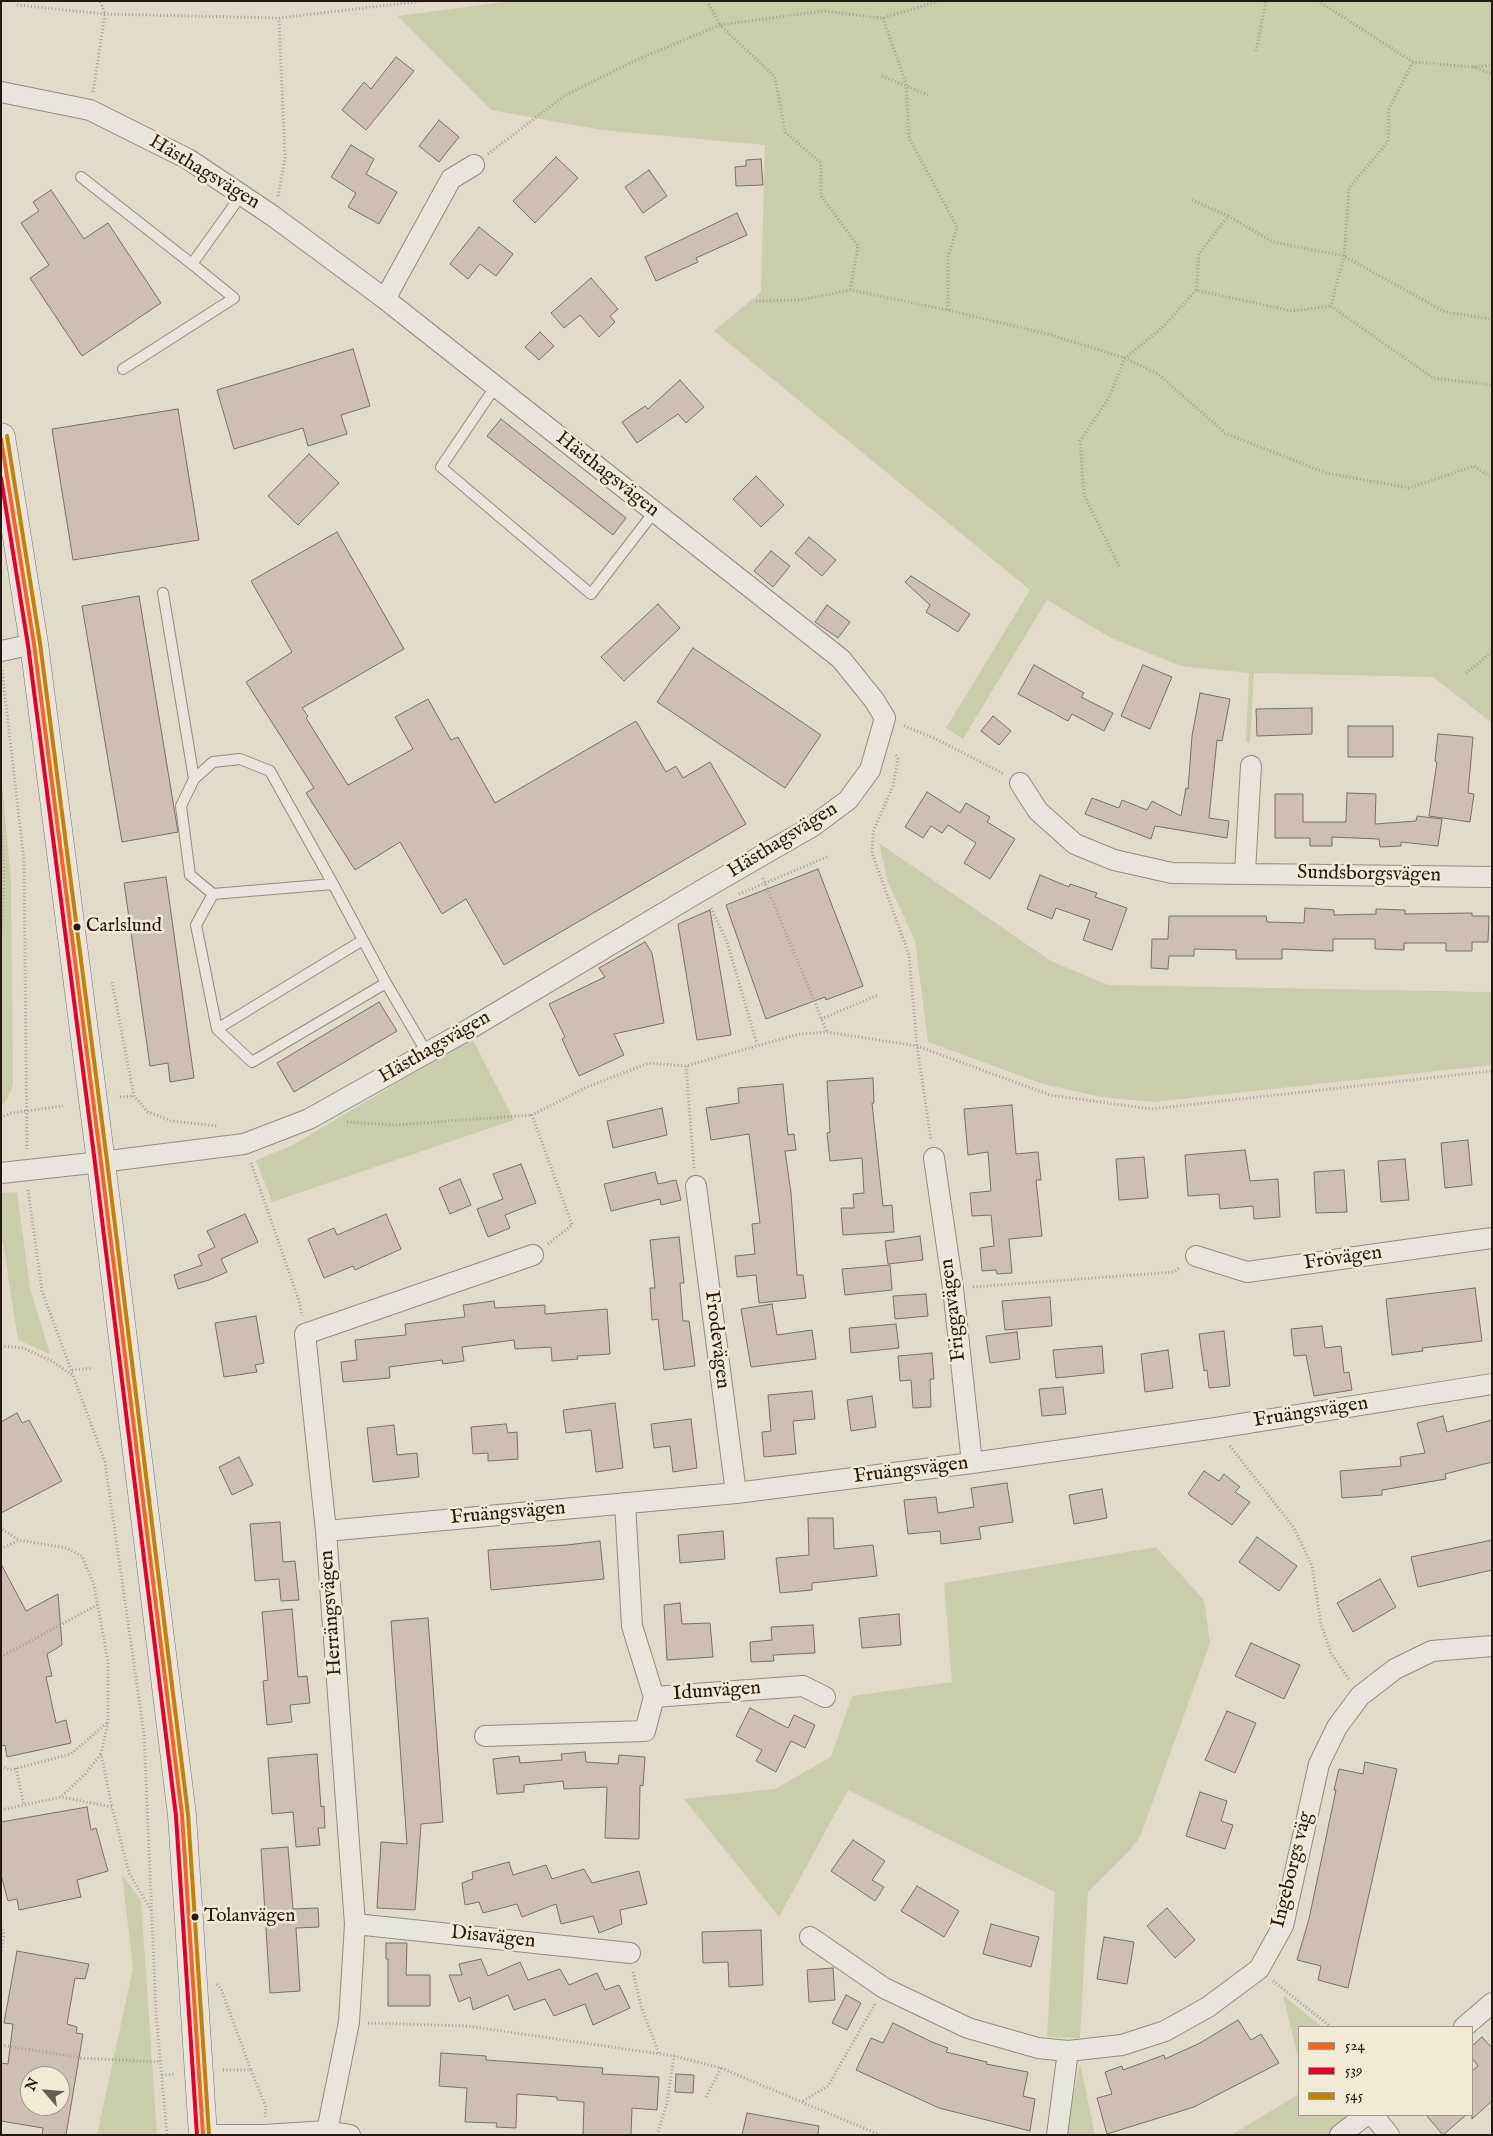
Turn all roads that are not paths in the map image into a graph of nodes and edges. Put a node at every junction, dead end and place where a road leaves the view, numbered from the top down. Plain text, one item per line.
1 (1, 92) edge
2 (474, 165) road end
3 (81, 177) dead end
4 (242, 194) junction
5 (192, 264) junction
6 (385, 300) junction
7 (123, 369) dead end
8 (496, 387) junction
9 (1, 437) edge
10 (654, 512) junction
11 (163, 593) dead end
12 (34, 644) junction
13 (1, 651) edge
14 (1251, 766) dead end
15 (194, 779) junction
16 (1020, 783) road end
17 (1245, 872) junction
18 (1492, 877) edge
19 (333, 884) junction
20 (213, 894) junction
21 (363, 940) junction
22 (386, 983) junction
23 (217, 1029) junction
24 (427, 1053) junction
25 (934, 1158) road end
26 (101, 1162) junction
27 (1, 1173) edge
28 (696, 1186) road end
29 (1492, 1238) edge
30 (533, 1255) road end
31 (1196, 1256) road end
32 (1492, 1384) edge
33 (972, 1463) junction
34 (736, 1493) junction
35 (625, 1503) junction
36 (326, 1531) junction
37 (1492, 1646) edge
38 (654, 1697) junction
39 (825, 1697) dead end
40 (485, 1736) dead end
41 (356, 1924) junction
42 (810, 1937) dead end
43 (630, 1952) road end
44 (1492, 2003) edge
45 (1465, 2026) edge
46 (1068, 2051) junction
47 (1365, 2116) edge
48 (1374, 2116) edge
49 (327, 2131) junction
50 (264, 2134) edge
51 (203, 2135) edge
52 (350, 2135) edge
53 (1057, 2135) edge
54 (1340, 2135) edge
55 (1390, 2135) edge

1 - 4 street, Hästhagsvägen
2 - 6 street
3 - 5 lane
4 - 5 lane
4 - 6 street, Hästhagsvägen
5 - 7 lane
6 - 8 street, Hästhagsvägen
8 - 10 street, Hästhagsvägen
8 - 10 lane
9 - 12 main road
10 - 24 street, Hästhagsvägen
11 - 15 lane
12 - 13 street
12 - 26 main road
14 - 17 street
15 - 19 lane
15 - 20 lane
16 - 17 street, Sundsborgsvägen
17 - 18 street, Sundsborgsvägen
19 - 20 lane
19 - 21 lane
20 - 23 lane
21 - 22 lane
21 - 23 lane
22 - 23 lane
22 - 24 lane
24 - 26 street, Hästhagsvägen
25 - 33 street, Friggavägen
26 - 27 street, Hästhagsvägen
26 - 51 main road
28 - 34 street, Frodevägen
29 - 31 street, Frövägen
30 - 36 street, Herrängsvägen
32 - 33 street, Fruängsvägen
33 - 34 street, Fruängsvägen
34 - 35 street, Fruängsvägen
35 - 36 street, Fruängsvägen
35 - 38 street, Idunvägen
36 - 41 street, Herrängsvägen
37 - 46 street, Ingeborgs väg
38 - 39 street, Idunvägen
38 - 40 street
41 - 43 street, Disavägen
41 - 49 street, Herrängsvägen
42 - 46 street, Ingeborgs väg
44 - 45 street
46 - 53 street
47 - 54 street
48 - 55 street
49 - 50 street
49 - 52 street
50 - 51 street

